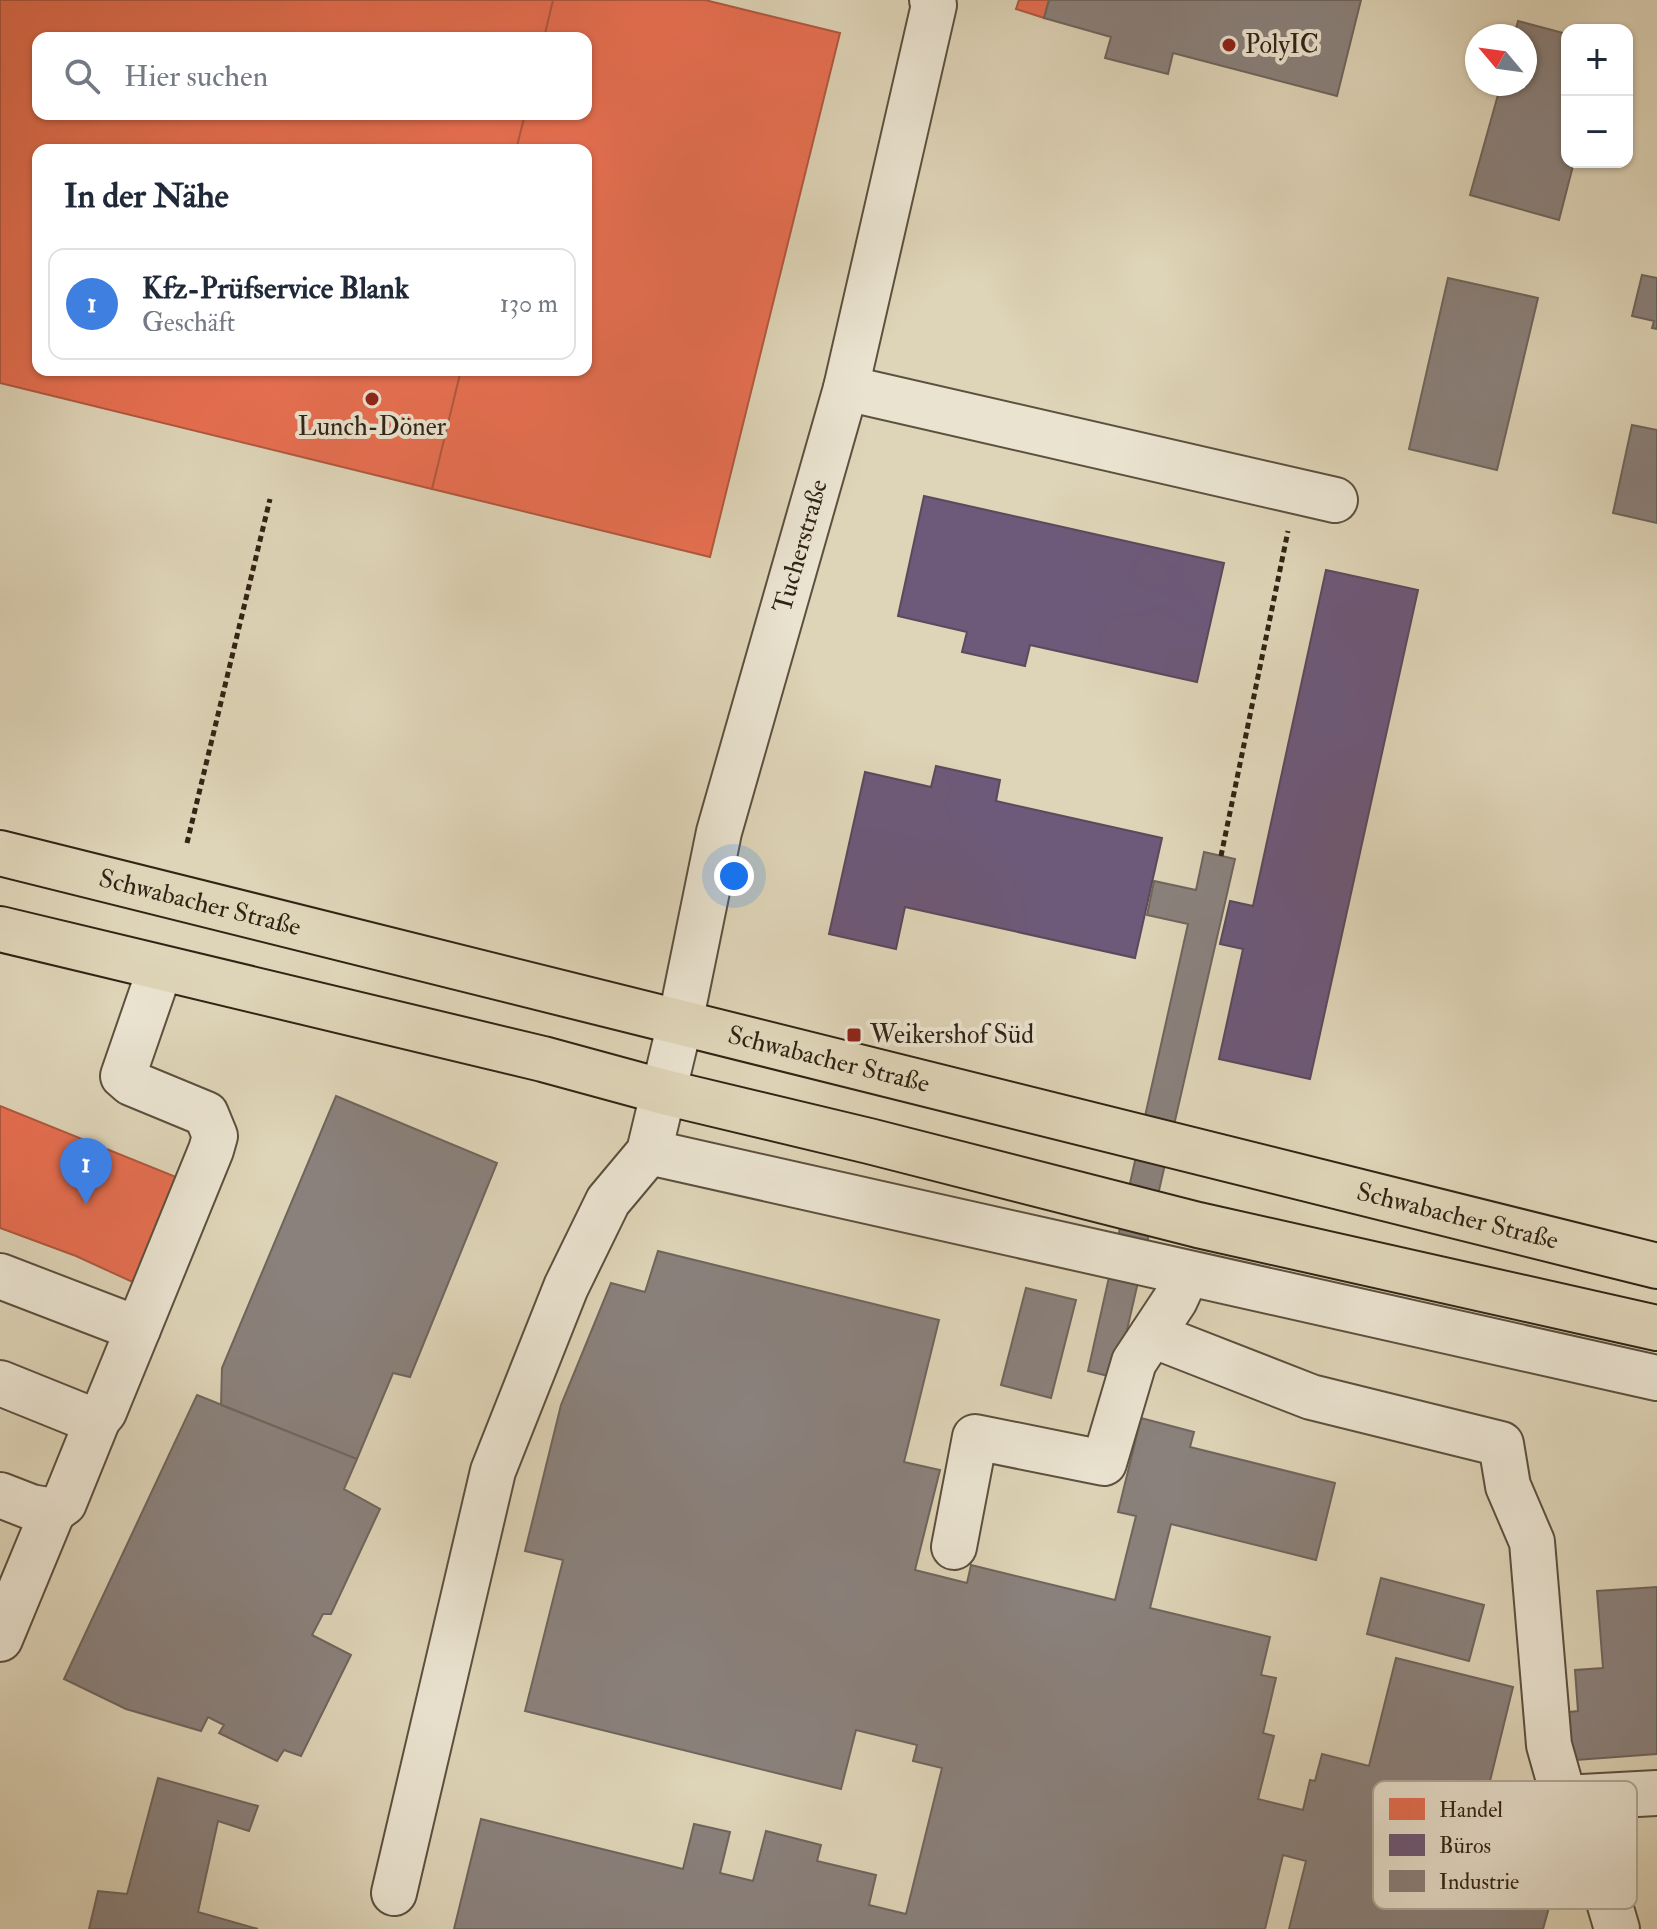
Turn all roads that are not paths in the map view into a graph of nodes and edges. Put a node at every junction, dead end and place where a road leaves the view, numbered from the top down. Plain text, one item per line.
1 (932, 0) edge
2 (846, 388) junction
3 (1316, 496) road end
4 (0, 853) edge
5 (0, 929) edge
6 (160, 969) junction
7 (680, 1023) junction
8 (664, 1092) junction
9 (649, 1152) junction
10 (1657, 1266) edge
11 (1187, 1274) junction
12 (0, 1276) edge
13 (1657, 1328) edge
14 (138, 1329) junction
15 (1152, 1335) junction
16 (1657, 1378) edge
17 (0, 1383) edge
18 (98, 1419) junction
19 (0, 1495) edge
20 (53, 1511) junction
21 (954, 1547) dead end
22 (0, 1639) edge
23 (1559, 1781) edge
24 (1657, 1793) edge
25 (1637, 1794) edge
26 (394, 1893) dead end
27 (1611, 1909) edge
28 (1617, 1929) edge

1 - 2 street, Tucherstraße
2 - 3 street
2 - 7 street, Tucherstraße
4 - 7 main road, Schwabacher Straße
5 - 6 main road
6 - 8 main road
6 - 14 street
7 - 8 street, Tucherstraße
7 - 10 main road, Schwabacher Straße
8 - 9 street, Tucherstraße
8 - 13 main road
9 - 11 street
9 - 26 street
11 - 15 street
11 - 16 street
12 - 14 street
14 - 18 street
15 - 21 street
15 - 23 street
17 - 18 street
18 - 20 street
19 - 20 street
20 - 22 street
24 - 25 street
27 - 28 street

